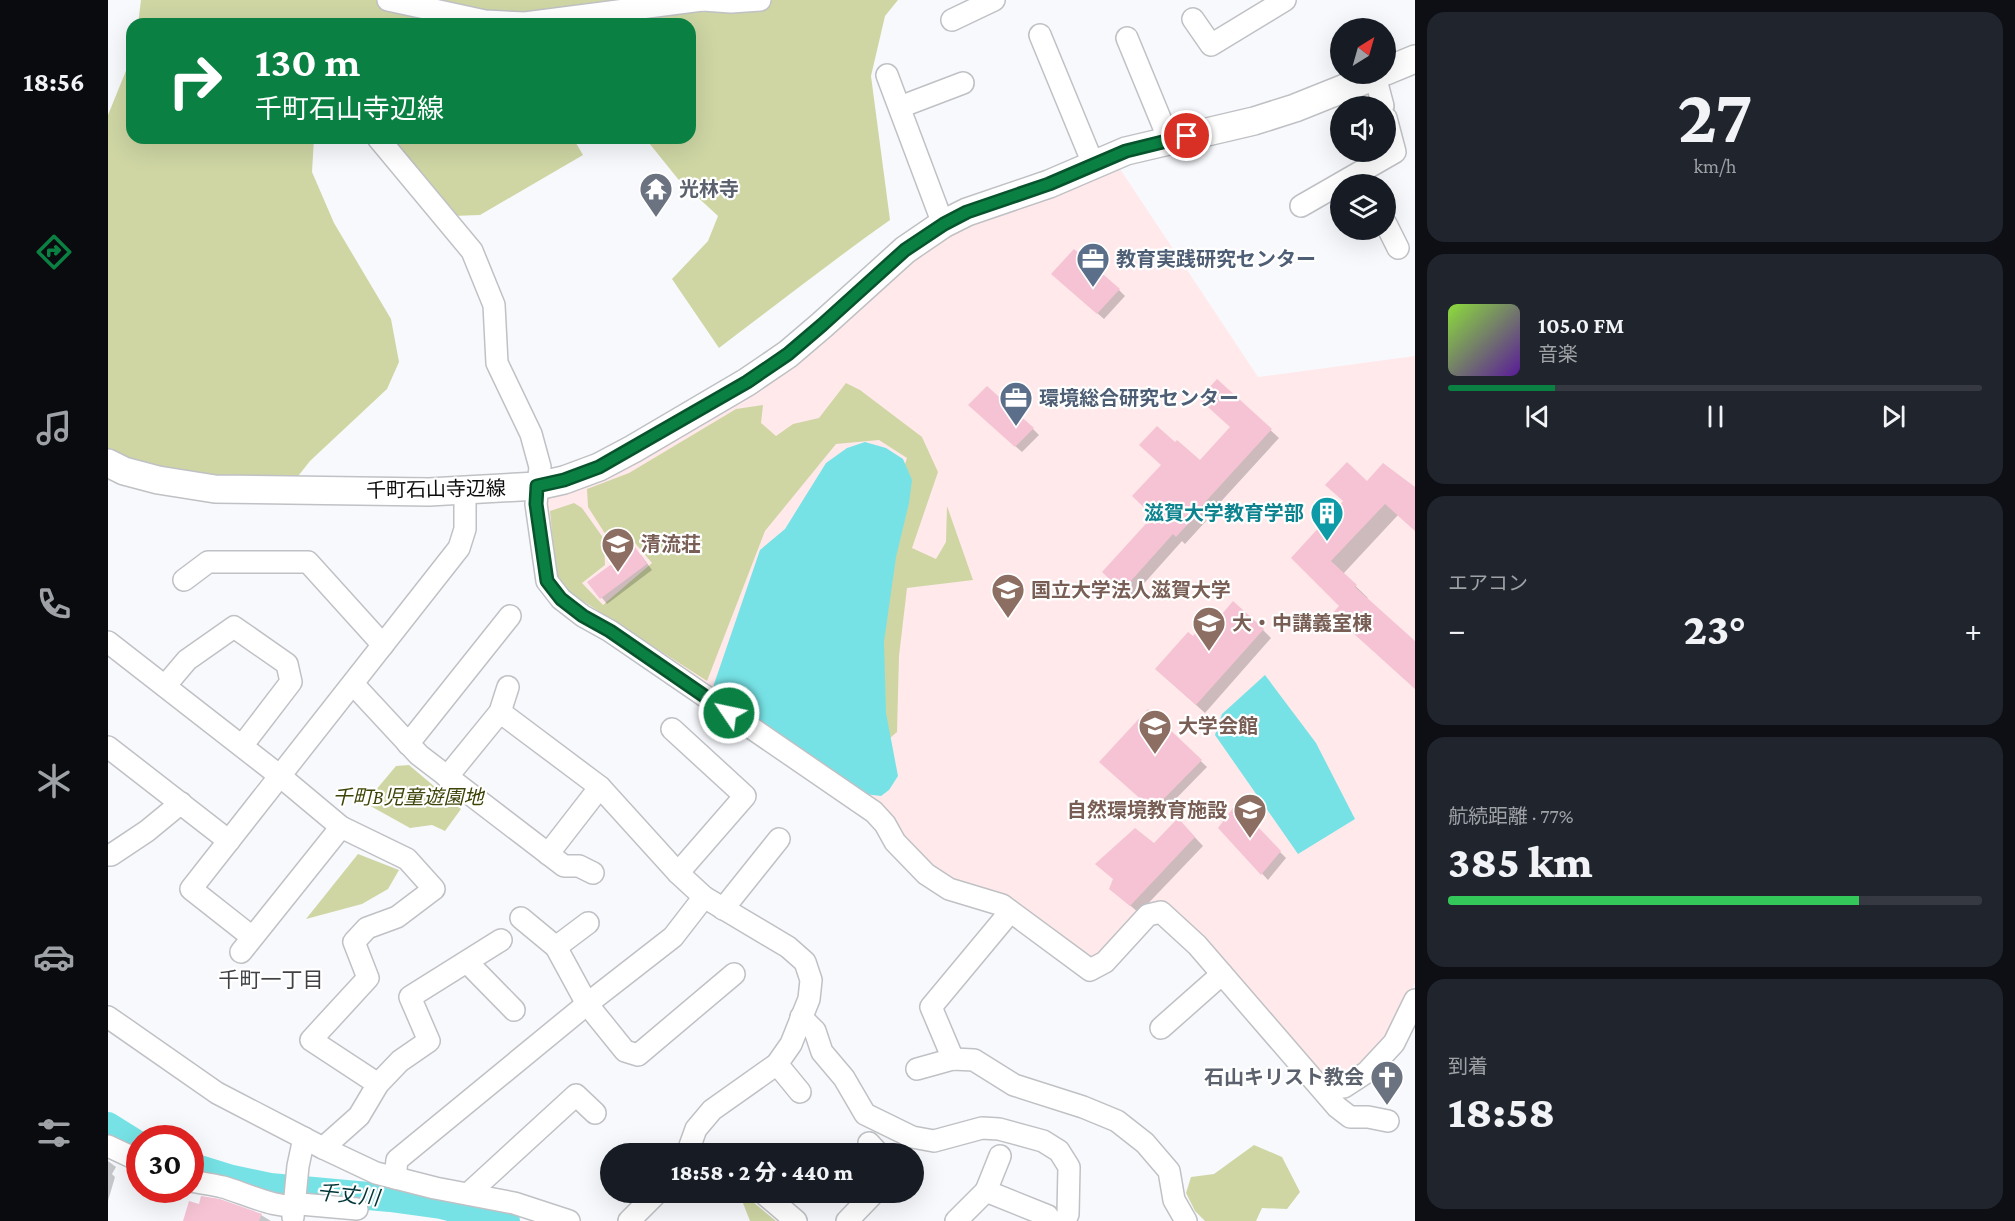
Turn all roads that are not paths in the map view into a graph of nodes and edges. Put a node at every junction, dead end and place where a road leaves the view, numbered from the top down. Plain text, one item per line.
1 (388, 0) edge
2 (702, 0) edge
3 (750, 0) edge
4 (760, 0) edge
5 (993, 0) edge
6 (1285, 0) edge
7 (470, 18) edge
8 (563, 18) edge
9 (1193, 19) dead end
10 (952, 20) dead end
11 (1040, 35) dead end
12 (1127, 38) dead end
13 (1415, 59) edge
14 (1396, 67) edge
15 (887, 75) dead end
16 (963, 83) dead end
17 (1353, 84) edge
18 (900, 107) junction
19 (1169, 140) junction
20 (383, 144) edge
21 (1383, 162) edge
22 (1094, 166) junction
23 (1368, 174) edge
24 (1330, 193) edge
25 (1301, 206) dead end
26 (944, 224) junction
27 (1394, 240) edge
28 (1398, 248) dead end
29 (108, 463) edge
30 (537, 486) junction
31 (465, 491) junction
32 (184, 580) dead end
33 (510, 616) dead end
34 (108, 642) edge
35 (383, 645) junction
36 (352, 684) junction
37 (165, 686) junction
38 (508, 687) dead end
39 (500, 712) junction
40 (672, 729) dead end
41 (408, 744) junction
42 (108, 747) edge
43 (242, 747) junction
44 (280, 776) junction
45 (447, 777) junction
46 (600, 787) junction
47 (181, 803) junction
48 (340, 827) junction
49 (779, 839) dead end
50 (230, 841) junction
51 (548, 854) junction
52 (108, 855) edge
53 (592, 873) dead end
54 (678, 873) junction
55 (704, 897) junction
56 (723, 909) junction
57 (1011, 912) junction
58 (521, 918) dead end
59 (588, 923) dead end
60 (501, 940) dead end
61 (556, 947) junction
62 (467, 962) junction
63 (734, 974) dead end
64 (1222, 974) junction
65 (1415, 1000) edge
66 (587, 1004) junction
67 (514, 1010) dead end
68 (108, 1017) edge
69 (801, 1017) junction
70 (1161, 1028) dead end
71 (953, 1059) junction
72 (777, 1064) junction
73 (917, 1069) dead end
74 (378, 1084) junction
75 (1321, 1087) junction
76 (800, 1092) dead end
77 (595, 1113) dead end
78 (1388, 1121) dead end
79 (304, 1138) junction
80 (695, 1143) edge
81 (108, 1146) edge
82 (323, 1148) junction
83 (126, 1154) edge
84 (1000, 1155) dead end
85 (395, 1178) junction
86 (204, 1184) edge
87 (986, 1191) junction
88 (468, 1194) junction
89 (647, 1203) edge
90 (775, 1203) edge
91 (864, 1203) edge
92 (357, 1209) dead end
93 (294, 1210) edge
94 (1054, 1220) edge
95 (569, 1221) edge
96 (629, 1221) edge
97 (796, 1221) edge
98 (847, 1221) edge
99 (957, 1221) edge
100 (1186, 1221) edge

1 - 7 street
2 - 3 street
2 - 8 street
3 - 4 street
5 - 10 street
6 - 9 street
11 - 22 street
12 - 19 street
13 - 14 main road, 千町石山寺辺線
15 - 18 street
16 - 18 street
17 - 19 main road, 千町石山寺辺線
18 - 26 street
19 - 22 main road, 千町石山寺辺線
20 - 30 street
21 - 23 street
22 - 26 main road, 千町石山寺辺線
24 - 25 street
26 - 30 main road, 千町石山寺辺線
27 - 28 street
29 - 31 main road, 千町石山寺辺線
30 - 31 main road, 千町石山寺辺線
30 - 57 street
31 - 35 street
32 - 35 street
33 - 41 street
34 - 37 street
35 - 36 street
36 - 41 street
36 - 44 street
37 - 43 street
37 - 43 street
38 - 39 street
39 - 45 street
39 - 46 street
40 - 54 street
41 - 45 street
42 - 47 street
43 - 44 street
44 - 48 street
44 - 50 street
45 - 51 street
46 - 51 street
46 - 54 street
47 - 50 street
47 - 52 street
48 - 50 street
48 - 74 street
49 - 56 street
51 - 53 street
54 - 55 street
55 - 56 street
55 - 66 street
56 - 69 street
57 - 64 street
57 - 71 street
58 - 61 street
59 - 61 street
60 - 62 street
61 - 66 street
62 - 67 street
62 - 74 street
63 - 66 street
64 - 70 street
64 - 75 street
65 - 75 street
66 - 85 street
68 - 79 street
69 - 72 street
69 - 94 street
71 - 73 street
71 - 100 street
72 - 76 street
72 - 80 street
74 - 82 street
75 - 78 street
77 - 88 street
79 - 82 street
79 - 93 street
81 - 83 street
82 - 85 street
84 - 87 street
85 - 88 street
86 - 93 street
87 - 94 street
87 - 99 street
88 - 95 street
89 - 96 street
90 - 97 street
91 - 98 street
92 - 93 street

